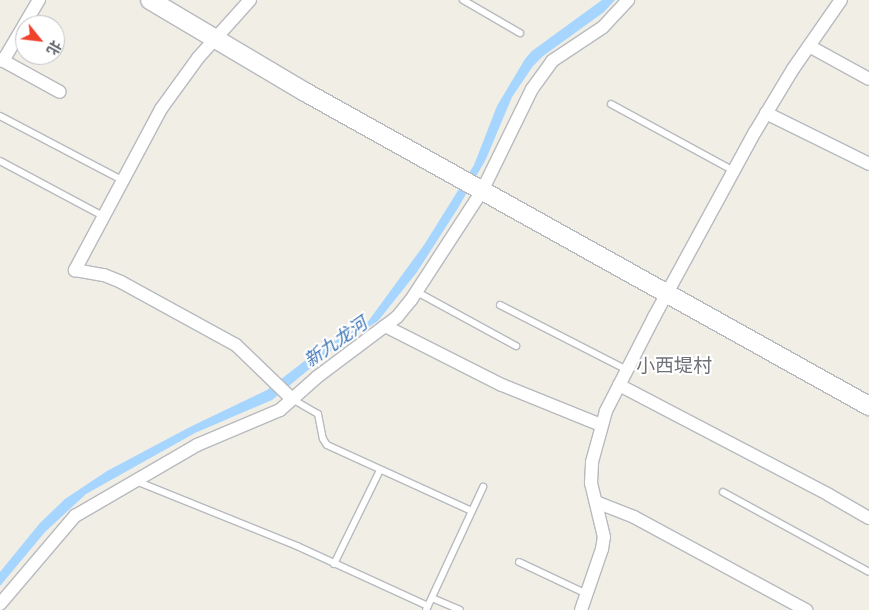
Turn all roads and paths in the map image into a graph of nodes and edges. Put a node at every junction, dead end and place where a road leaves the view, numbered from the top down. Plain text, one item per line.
1 (39, 0) edge
2 (150, 0) edge
3 (250, 0) edge
4 (463, 0) edge
5 (628, 0) edge
6 (841, 0) edge
7 (520, 33) dead end
8 (215, 39) junction
9 (809, 46) junction
10 (2, 60) edge
11 (869, 79) edge
12 (60, 92) dead end
13 (611, 104) dead end
14 (766, 113) junction
15 (0, 116) edge
16 (0, 161) edge
17 (869, 164) edge
18 (734, 171) junction
19 (122, 180) junction
20 (482, 191) junction
21 (103, 216) junction
22 (417, 292) junction
23 (667, 294) junction
24 (500, 305) dead end
25 (385, 326) junction
26 (516, 346) dead end
27 (627, 370) junction
28 (620, 385) junction
29 (292, 400) junction
30 (869, 406) edge
31 (601, 425) junction
32 (380, 470) junction
33 (136, 481) junction
34 (483, 487) dead end
35 (723, 492) dead end
36 (596, 502) junction
37 (472, 511) junction
38 (869, 518) edge
39 (519, 562) dead end
40 (334, 564) junction
41 (869, 572) edge
42 (587, 594) junction
43 (432, 598) junction
44 (0, 604) edge
45 (427, 608) edge
46 (460, 610) edge
47 (581, 610) edge
48 (806, 610) edge

1 - 10 street
2 - 8 street
3 - 8 street
4 - 7 lane
5 - 20 street
6 - 9 street
8 - 19 street
8 - 20 street
9 - 11 street
9 - 14 street
10 - 12 street
13 - 18 lane
14 - 17 street
14 - 18 street
15 - 19 lane
16 - 21 lane
18 - 23 street
19 - 21 street
20 - 22 street
20 - 23 street
21 - 29 street
22 - 25 street
22 - 26 lane
23 - 27 street
23 - 30 street
24 - 27 lane
25 - 29 street
25 - 31 street
27 - 28 street
28 - 31 street
28 - 38 street
29 - 32 lane
29 - 33 street
31 - 36 street
32 - 37 lane
32 - 40 lane
33 - 40 lane
33 - 44 street
34 - 37 lane
35 - 41 lane
36 - 42 street
36 - 48 street
37 - 43 lane
39 - 42 lane
40 - 45 lane
42 - 47 street
43 - 45 lane
43 - 46 lane

